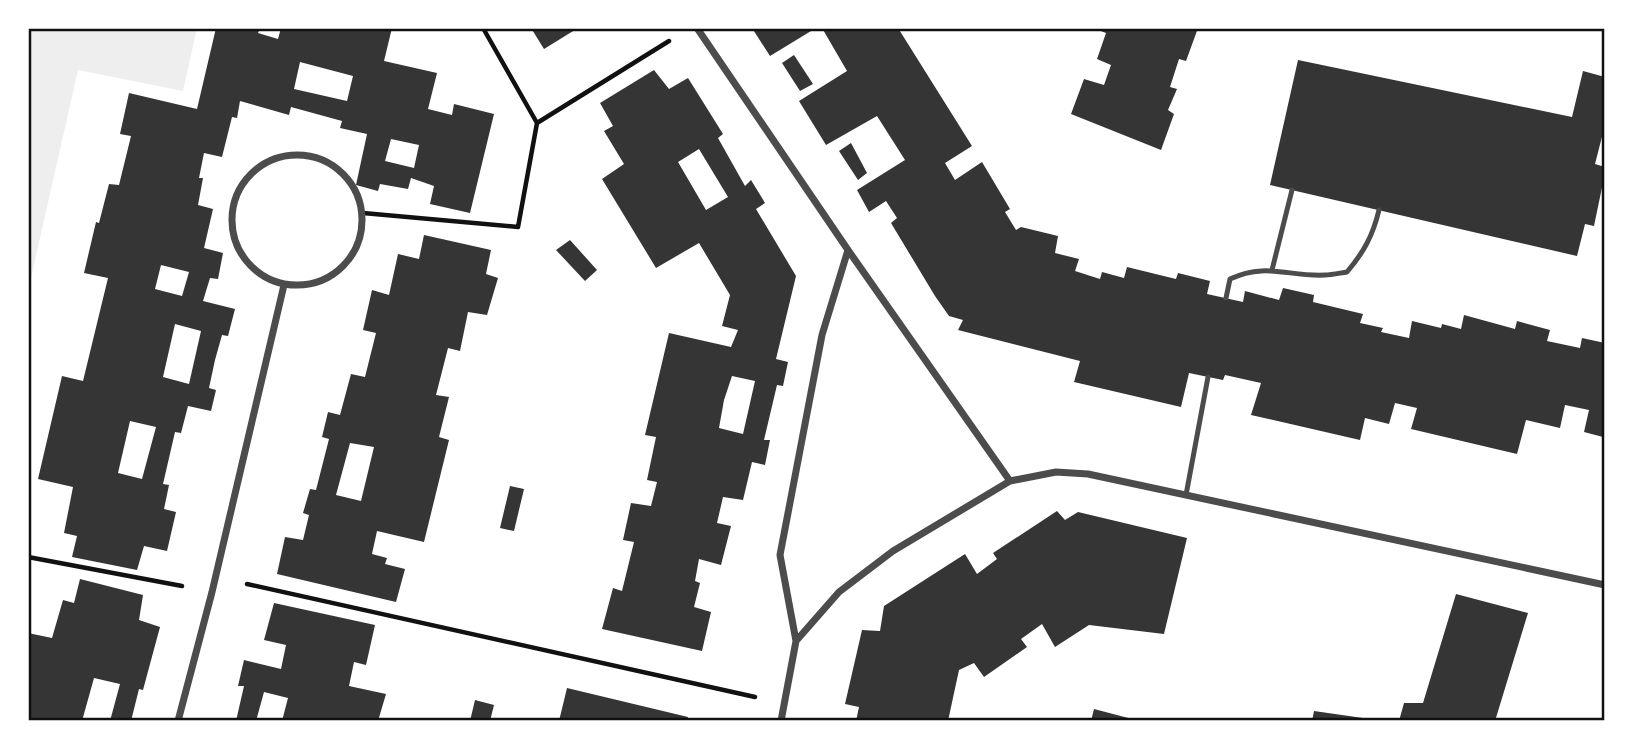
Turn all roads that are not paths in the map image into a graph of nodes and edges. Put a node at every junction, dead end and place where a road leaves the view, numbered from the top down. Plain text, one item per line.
1 (697, 28) edge
2 (1292, 190) dead end
3 (1380, 210) dead end
4 (848, 250) junction
5 (1272, 270) junction
6 (285, 285) junction
7 (1226, 299) dead end
8 (1208, 377) dead end
9 (1010, 481) junction
10 (1186, 495) junction
11 (1605, 585) edge
12 (796, 641) junction
13 (178, 721) edge
14 (781, 721) edge

1 - 4 street
2 - 5 lane
3 - 5 lane
4 - 9 street
4 - 12 street
5 - 7 lane
6 - 6 street
6 - 13 street
8 - 10 lane
9 - 10 street
9 - 12 street
10 - 11 street
12 - 14 street

